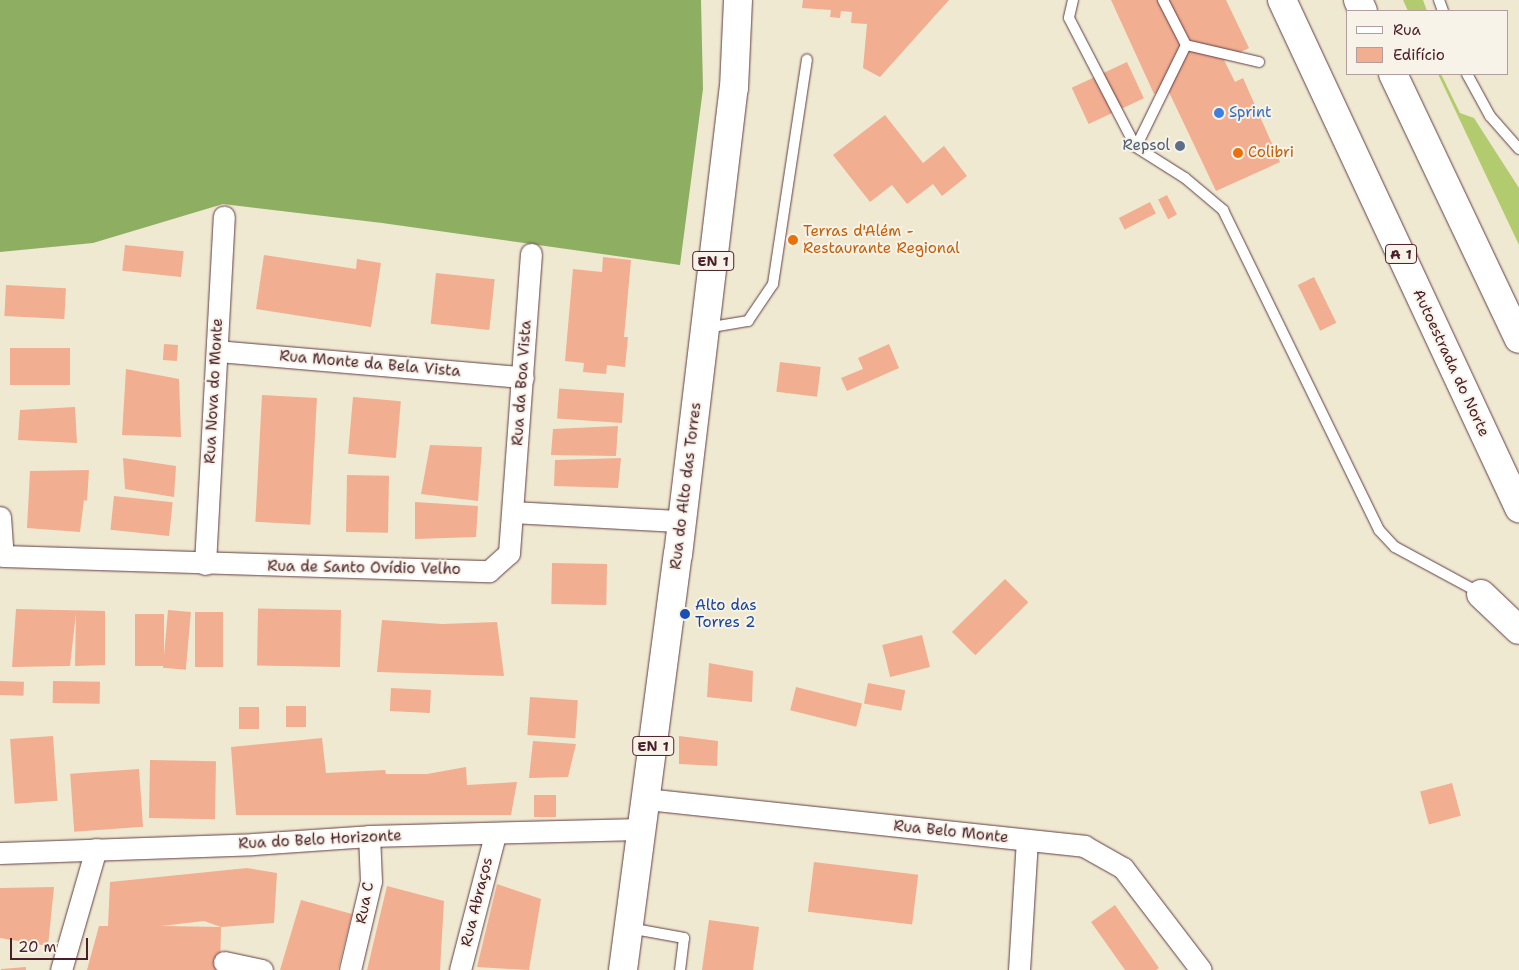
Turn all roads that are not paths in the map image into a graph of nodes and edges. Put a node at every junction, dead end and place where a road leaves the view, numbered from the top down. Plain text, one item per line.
1 (738, 0) edge
2 (1073, 0) edge
3 (1162, 0) edge
4 (1282, 0) edge
5 (1186, 45) junction
6 (807, 60) dead end
7 (1259, 62) dead end
8 (1393, 75) edge
9 (1468, 75) edge
10 (1136, 147) junction
11 (1519, 149) edge
12 (224, 217) dead end
13 (531, 254) dead end
14 (705, 328) junction
15 (1519, 339) edge
16 (217, 350) junction
17 (522, 377) junction
18 (1519, 508) edge
19 (513, 512) junction
20 (0, 517) edge
21 (681, 521) junction
22 (205, 564) junction
23 (1481, 594) joint
24 (1519, 630) edge
25 (646, 799) junction
26 (641, 829) junction
27 (495, 835) junction
28 (369, 836) junction
29 (1027, 840) junction
30 (96, 849) junction
31 (0, 853) edge
32 (628, 928) junction
33 (224, 962) dead end
34 (61, 970) edge
35 (262, 970) edge
36 (350, 970) edge
37 (460, 970) edge
38 (623, 970) edge
39 (680, 970) edge
40 (1019, 970) edge
41 (1201, 970) edge

1 - 14 main road, Rua do Alto das Torres / EN 1
2 - 10 lane
3 - 5 lane
4 - 18 main road, Autoestrada do Norte / A 1
5 - 7 lane
5 - 10 lane
6 - 14 lane
8 - 15 main road
9 - 11 lane
10 - 23 lane
12 - 16 street, Rua Nova do Monte
13 - 17 street, Rua da Boa Vista
14 - 21 main road, Rua do Alto das Torres / EN 1
16 - 17 street, Rua Monte da Bela Vista
16 - 22 street, Rua Nova do Monte
17 - 19 street, Rua da Boa Vista
19 - 21 street
19 - 22 street, Rua de Santo Ovídio Velho
20 - 22 street, Rua de Santo Ovídio Velho
21 - 25 main road, Rua do Alto das Torres / EN 1
23 - 24 main road
25 - 26 main road, Rua do Alto das Torres / EN 1
25 - 29 street, Rua Belo Monte
26 - 27 street, Rua do Belo Horizonte
26 - 32 main road, Rua do Alto das Torres / EN 1
27 - 28 street, Rua do Belo Horizonte
27 - 37 street, Rua Abraços
28 - 30 street, Rua do Belo Horizonte
28 - 36 street, Rua C
29 - 40 street
29 - 41 street, Rua Belo Monte
30 - 31 street, Rua do Belo Horizonte
30 - 34 street
32 - 38 main road, Rua do Alto das Torres / EN 1
32 - 39 lane
33 - 35 street

